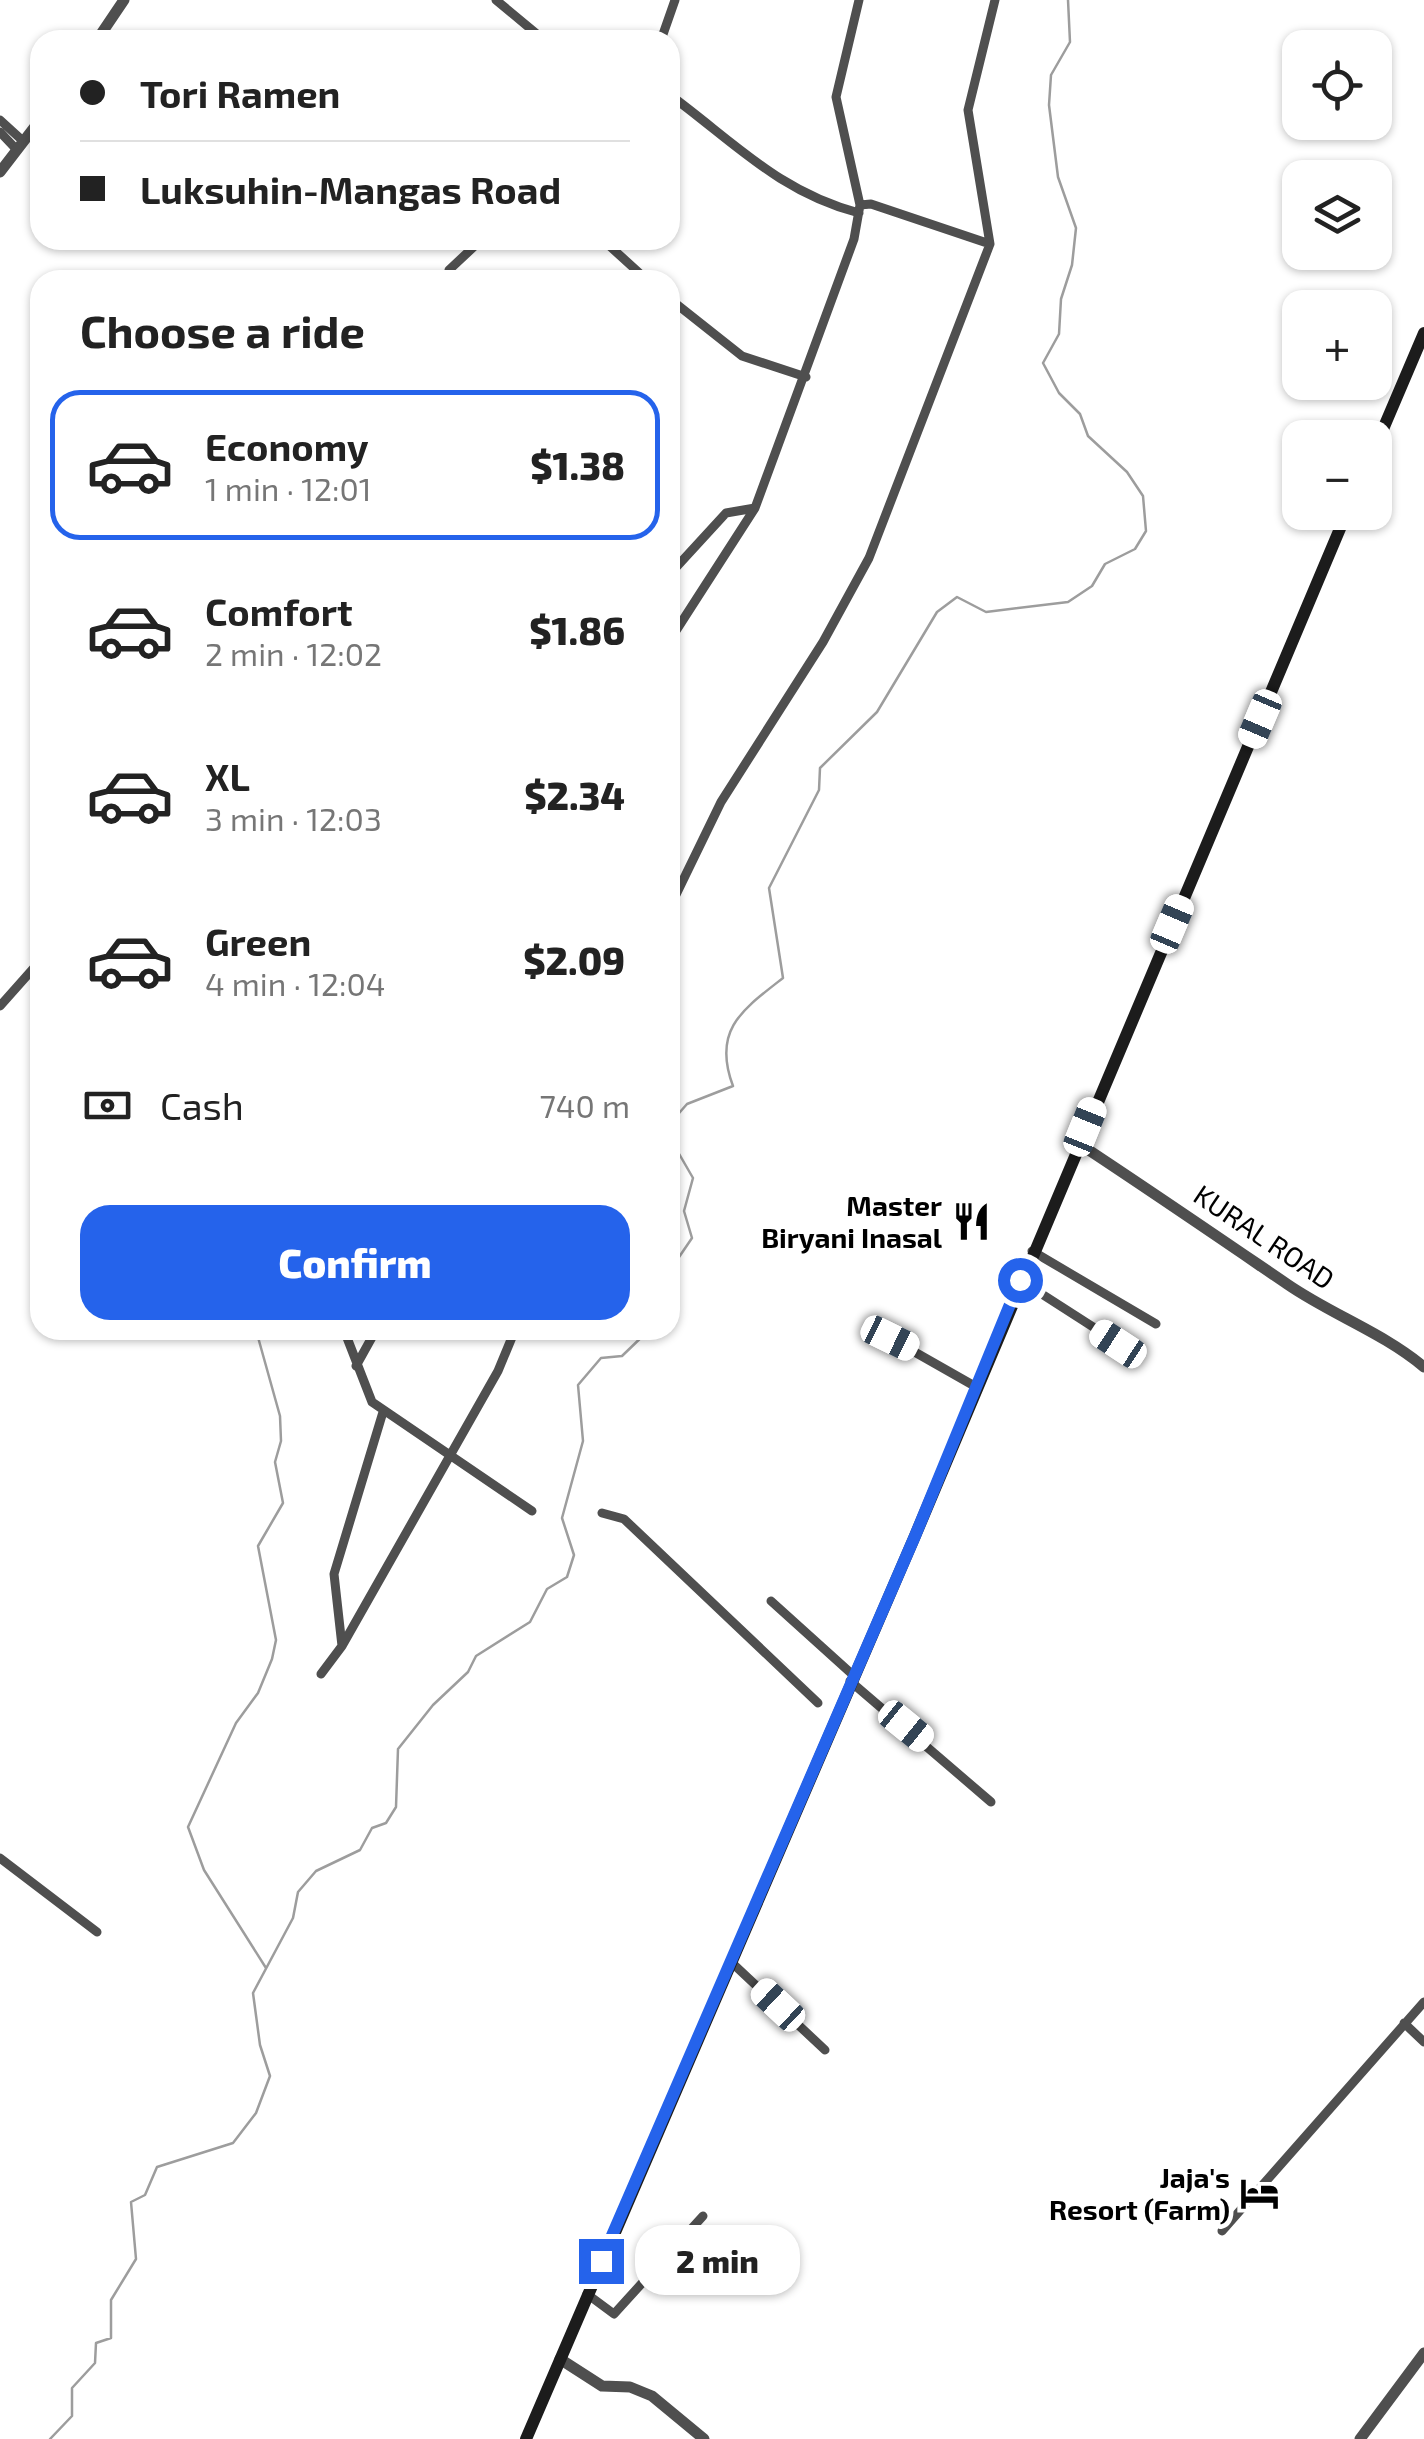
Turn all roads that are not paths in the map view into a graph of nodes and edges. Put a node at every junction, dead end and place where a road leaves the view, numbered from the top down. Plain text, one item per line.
1 (124, 0) edge
2 (496, 0) edge
3 (676, 0) edge
4 (859, 0) edge
5 (994, 0) edge
6 (104, 30) edge
7 (532, 30) edge
8 (666, 30) edge
9 (680, 103) edge
10 (0, 120) edge
11 (0, 132) edge
12 (30, 132) edge
13 (20, 145) junction
14 (0, 172) edge
15 (859, 209) junction
16 (990, 244) junction
17 (471, 250) edge
18 (614, 250) edge
19 (450, 270) edge
20 (637, 270) edge
21 (680, 306) edge
22 (1424, 332) edge
23 (806, 376) junction
24 (1387, 420) edge
25 (754, 508) junction
26 (1340, 530) edge
27 (680, 563) edge
28 (680, 624) edge
29 (680, 886) edge
30 (30, 973) edge
31 (0, 1006) edge
32 (1078, 1143) junction
33 (1032, 1252) junction
34 (1020, 1280) junction
35 (1156, 1324) dead end
36 (890, 1338) dead end
37 (347, 1340) edge
38 (370, 1340) edge
39 (511, 1340) edge
40 (1118, 1344) dead end
41 (356, 1366) junction
42 (1424, 1367) edge
43 (978, 1388) junction
44 (383, 1412) junction
45 (452, 1454) junction
46 (532, 1511) dead end
47 (602, 1514) dead end
48 (771, 1601) dead end
49 (342, 1646) junction
50 (321, 1674) dead end
51 (852, 1678) junction
52 (835, 1719) junction
53 (991, 1802) dead end
54 (0, 1858) edge
55 (97, 1932) dead end
56 (730, 1961) junction
57 (1424, 2002) edge
58 (1404, 2023) junction
59 (1424, 2042) edge
60 (826, 2050) dead end
61 (702, 2216) dead end
62 (1222, 2231) dead end
63 (587, 2294) junction
64 (1424, 2353) edge
65 (560, 2359) junction
66 (526, 2439) edge
67 (704, 2439) edge
68 (1360, 2439) edge

1 - 6 street
2 - 7 street
3 - 8 street
4 - 15 street
5 - 16 street
9 - 15 street
10 - 13 street
11 - 13 street
12 - 13 street
13 - 14 street
15 - 16 street
15 - 23 street
16 - 29 street
17 - 19 street
18 - 20 street
21 - 23 street
22 - 24 main road
23 - 25 street
25 - 27 street
25 - 28 street
26 - 32 main road
30 - 31 street
32 - 33 main road
32 - 42 street, KURAL ROAD
33 - 34 main road
33 - 35 street
34 - 40 street
34 - 43 main road
36 - 43 street
37 - 41 street
38 - 41 street
39 - 45 street
41 - 44 street
43 - 51 main road
44 - 45 street
44 - 49 street
45 - 46 street
45 - 49 street
47 - 52 street
48 - 51 street
49 - 50 street
51 - 52 main road
51 - 53 street
52 - 56 main road
54 - 55 street
56 - 60 street
56 - 63 main road
57 - 58 street
58 - 59 street
58 - 62 street
61 - 63 street
63 - 65 main road
64 - 68 street
65 - 66 main road
65 - 67 street

